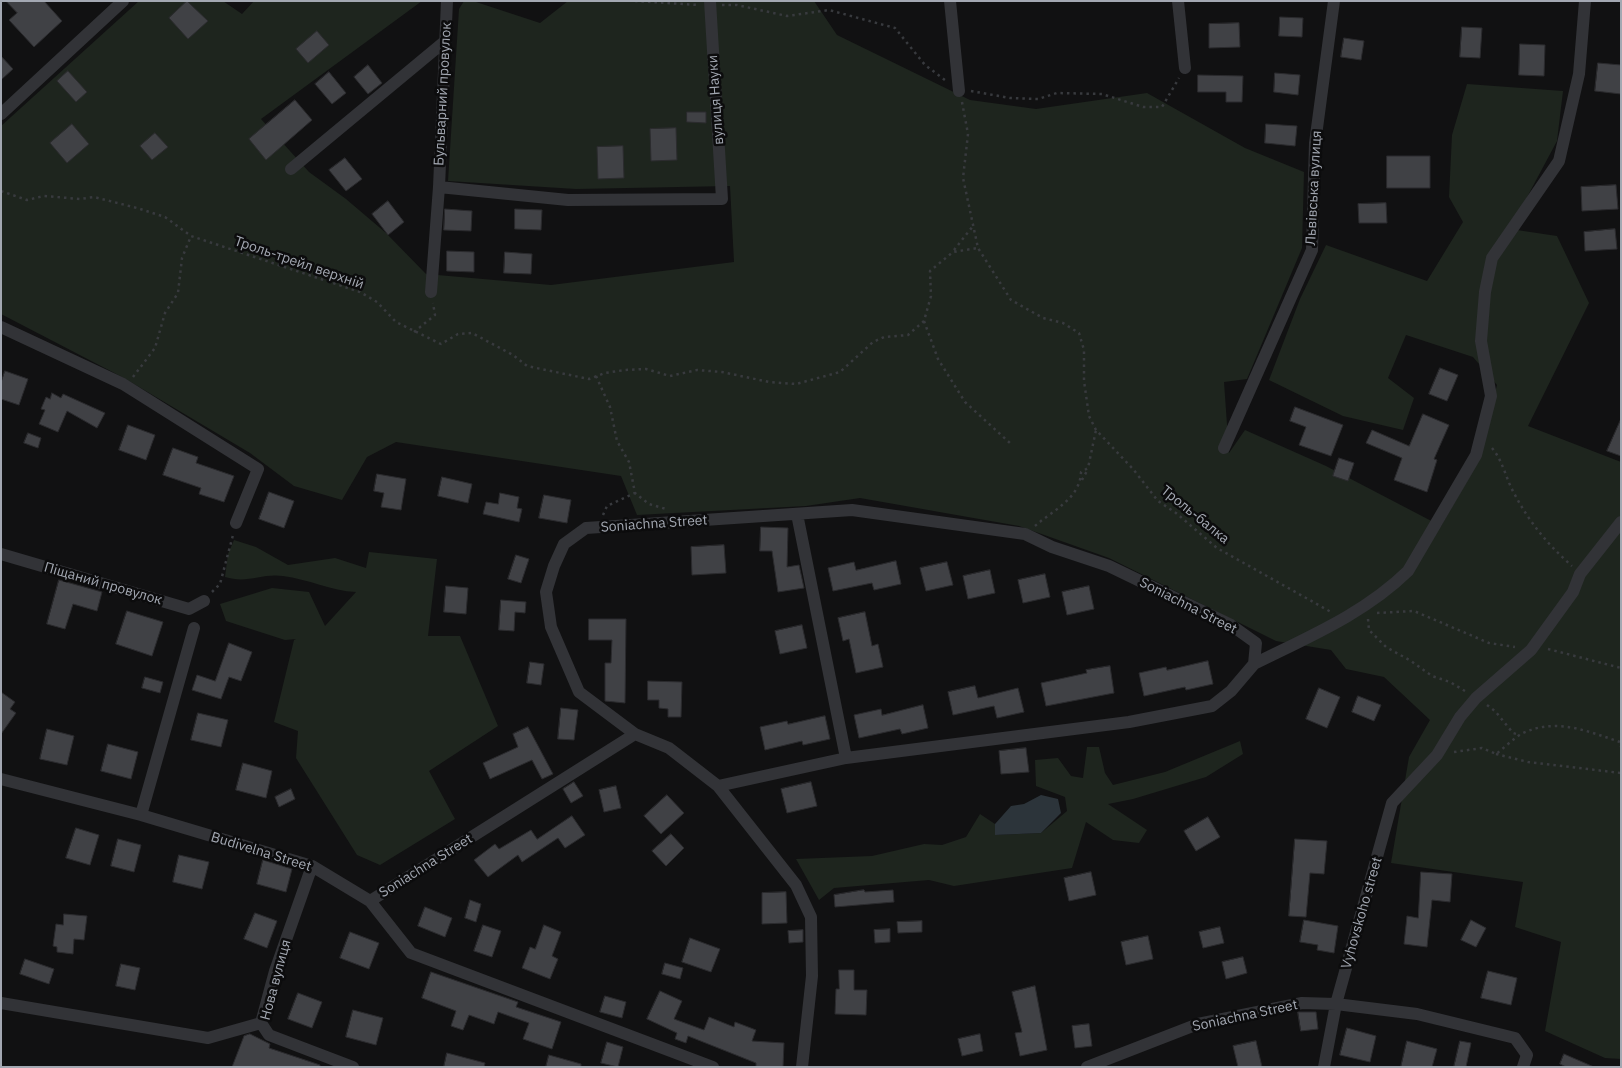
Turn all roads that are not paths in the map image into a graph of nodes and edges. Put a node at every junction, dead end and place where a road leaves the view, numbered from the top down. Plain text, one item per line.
1 (123, 1) edge
2 (448, 1) edge
3 (950, 1) edge
4 (1178, 1) edge
5 (1334, 1) edge
6 (1585, 1) edge
7 (710, 3) edge
8 (444, 42) junction
9 (1185, 68) road end
10 (959, 91) road end
11 (1, 114) edge
12 (292, 169) dead end
13 (439, 187) junction
14 (431, 292) road end
15 (1, 327) edge
16 (1224, 448) dead end
17 (797, 514) junction
18 (1621, 522) edge
19 (236, 523) road end
20 (1, 554) edge
21 (204, 601) road end
22 (194, 628) dead end
23 (1254, 664) junction
24 (635, 734) junction
25 (846, 758) junction
26 (1, 779) edge
27 (718, 786) junction
28 (141, 816) junction
29 (312, 866) junction
30 (370, 901) junction
31 (1, 1003) edge
32 (1336, 1004) junction
33 (261, 1023) junction
34 (1102, 1065) edge
35 (353, 1067) edge
36 (713, 1067) edge
37 (802, 1067) edge
38 (1087, 1067) edge
39 (1324, 1067) edge
40 (1523, 1067) edge

1 - 11 street
2 - 8 street, Бульварний провулок
3 - 10 street
4 - 9 street
5 - 16 street, Львівська вулиця
6 - 23 street
7 - 13 street, вулиця Науки
8 - 12 street
8 - 13 street, Бульварний провулок
13 - 14 street, Бульварний провулок
15 - 19 street
17 - 23 street, Soniachna Street
17 - 24 street, Soniachna Street
17 - 25 street
18 - 32 street, Vyhovskoho street
20 - 21 street, Піщаний провулок
22 - 28 street
23 - 25 street
24 - 27 street, Soniachna Street
24 - 30 street, Soniachna Street
25 - 27 street
26 - 28 street, Budivelna Street
27 - 37 street, Soniachna Street
28 - 29 street, Budivelna Street
29 - 30 street, Budivelna Street
29 - 33 street, Нова вулиця
30 - 36 street, Budivelna Street
31 - 33 street
32 - 34 street, Soniachna Street
32 - 39 street, Vyhovskoho street
32 - 40 street, Soniachna Street
33 - 35 street, Нова вулиця
34 - 38 street, Soniachna Street

